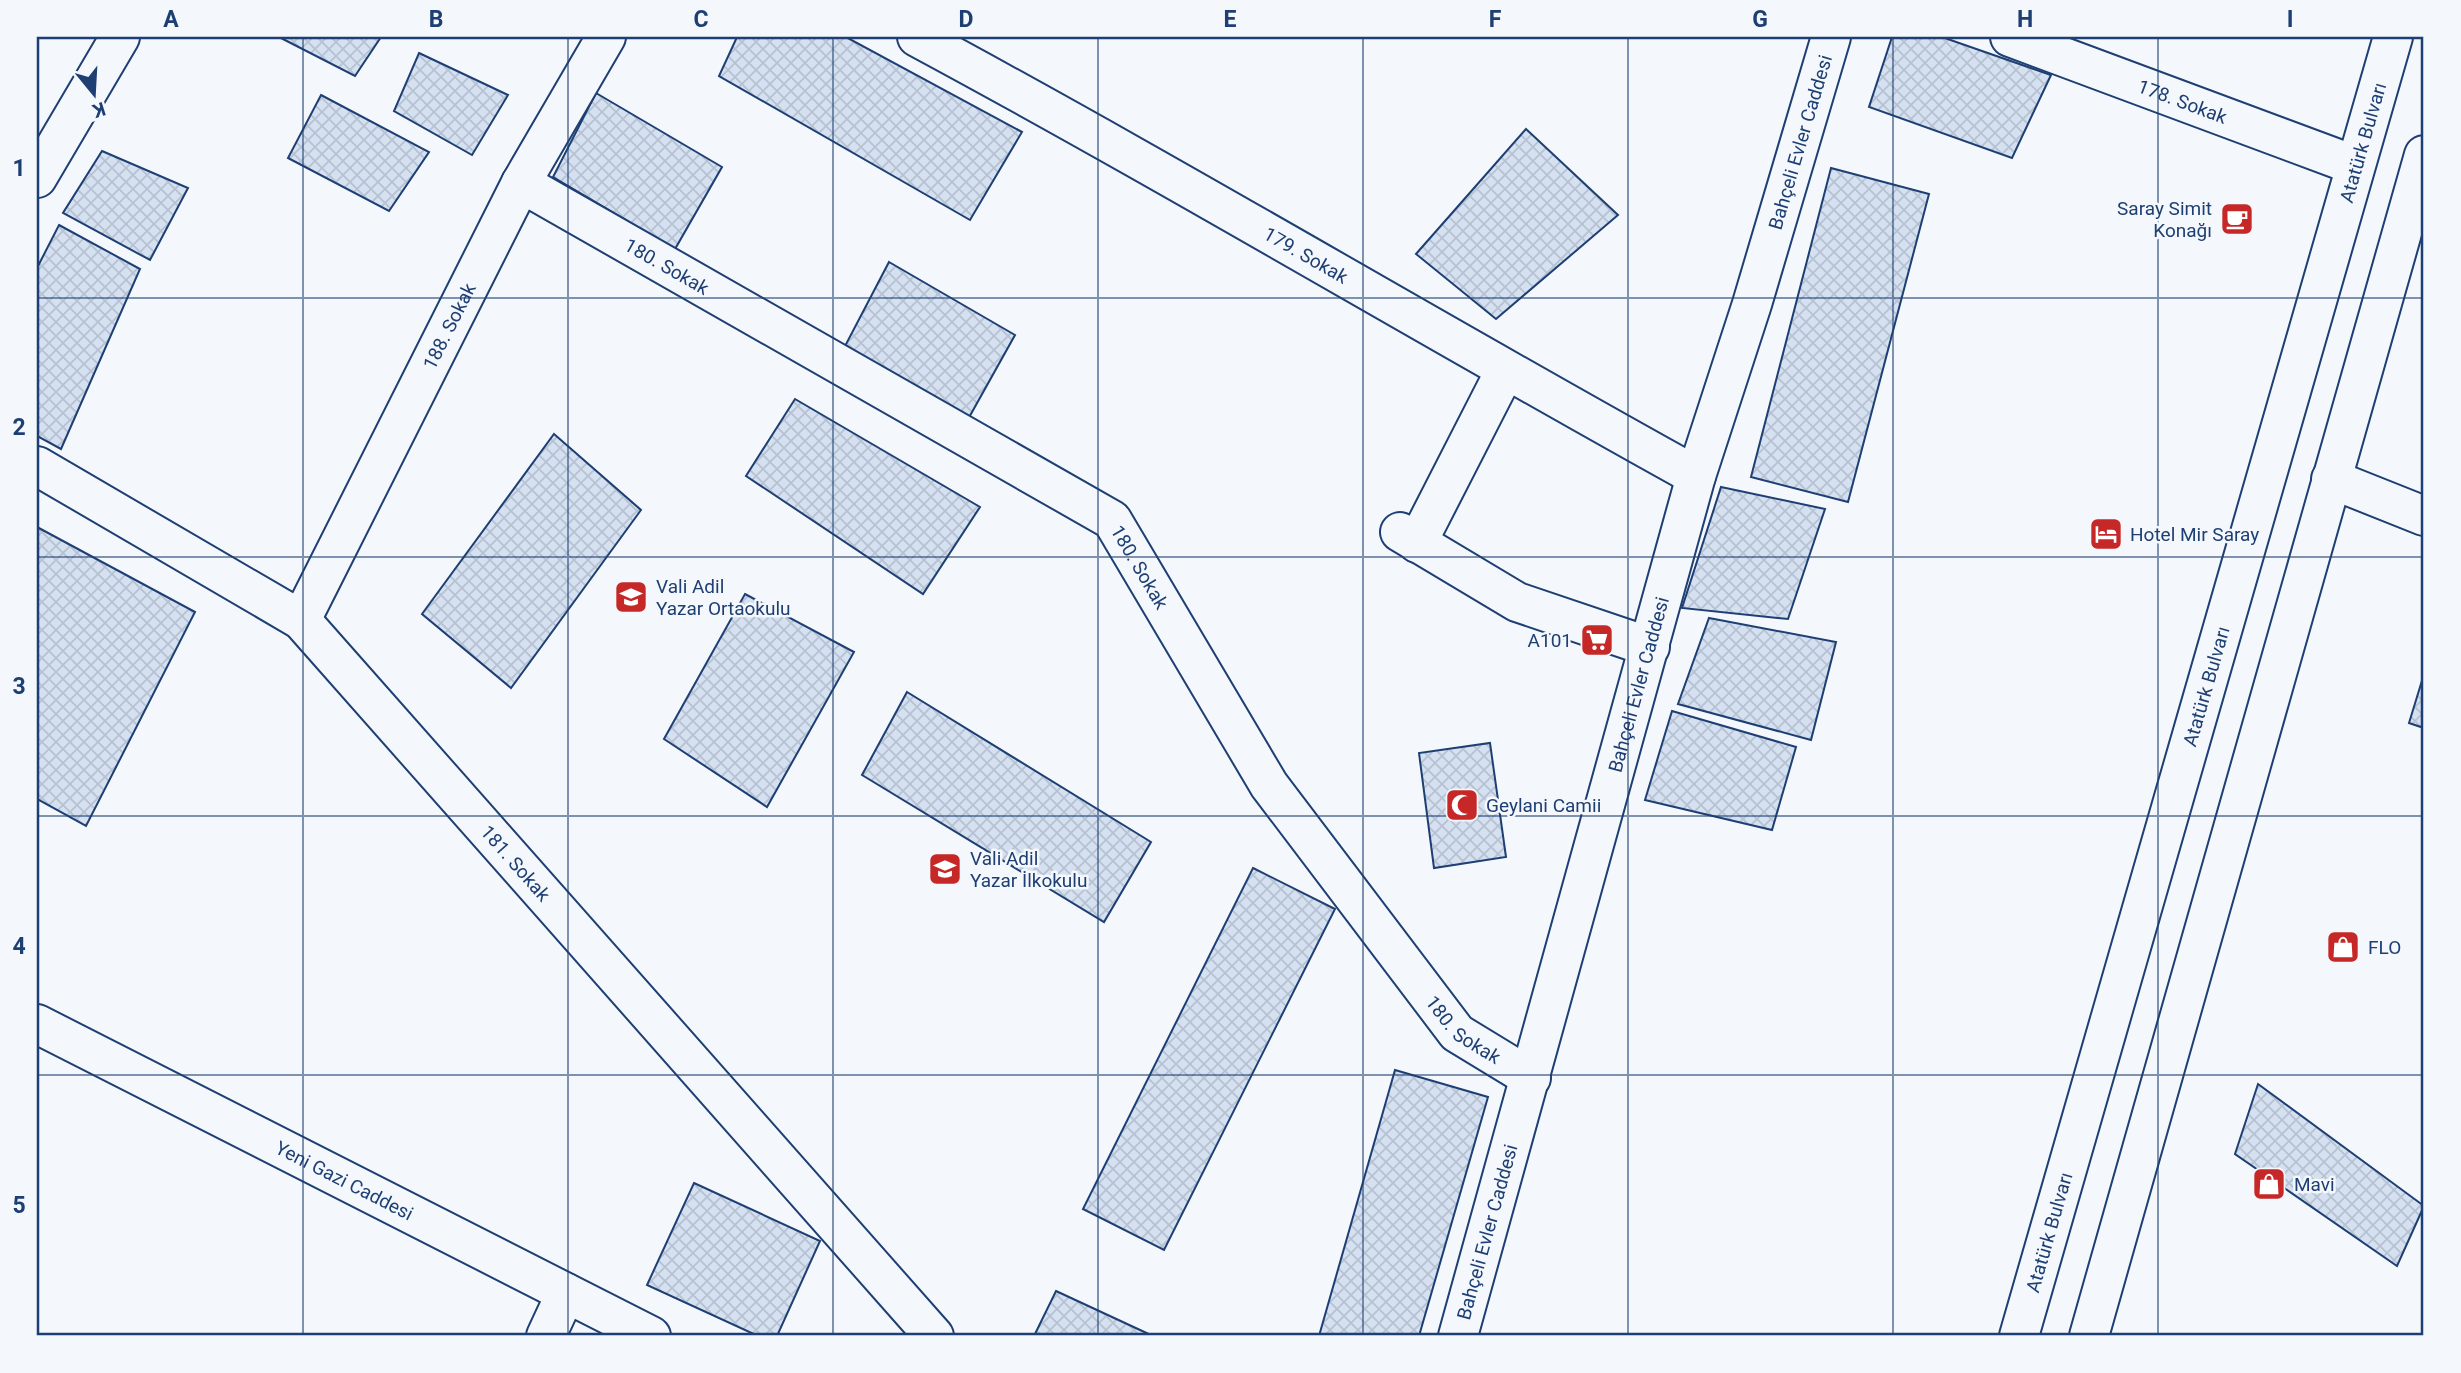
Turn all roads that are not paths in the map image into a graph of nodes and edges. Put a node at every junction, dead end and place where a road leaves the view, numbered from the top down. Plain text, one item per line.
1 (120, 37) edge
2 (606, 37) edge
3 (916, 37) edge
4 (1830, 37) edge
5 (2010, 37) edge
6 (2393, 37) edge
7 (2424, 155) edge
8 (2354, 165) junction
9 (37, 178) edge
10 (521, 183) junction
11 (1505, 371) junction
12 (37, 466) edge
13 (1696, 476) junction
14 (2331, 479) junction
15 (2424, 516) edge
16 (302, 620) junction
17 (1650, 647) junction
18 (37, 1024) edge
19 (1531, 1078) junction
20 (566, 1293) junction
21 (546, 1336) edge
22 (651, 1336) edge
23 (934, 1336) edge
24 (1458, 1336) edge
25 (2019, 1336) edge
26 (2089, 1336) edge

1 - 9 street
2 - 10 street, 188. Sokak
3 - 11 street, 179. Sokak
4 - 13 street, Bahçeli Evler Caddesi
5 - 8 street, 178. Sokak
6 - 8 street, Atatürk Bulvarı
7 - 14 street
8 - 25 street, Atatürk Bulvarı
10 - 16 street, 188. Sokak
10 - 19 street, 180. Sokak
11 - 13 street, 179. Sokak
11 - 17 street
12 - 16 street, 181. Sokak
13 - 17 street, Bahçeli Evler Caddesi
14 - 15 street
14 - 26 street
16 - 23 street, 181. Sokak
17 - 19 street, Bahçeli Evler Caddesi
18 - 20 street, Yeni Gazi Caddesi
19 - 24 street, Bahçeli Evler Caddesi
20 - 21 street
20 - 22 street, Yeni Gazi Caddesi

